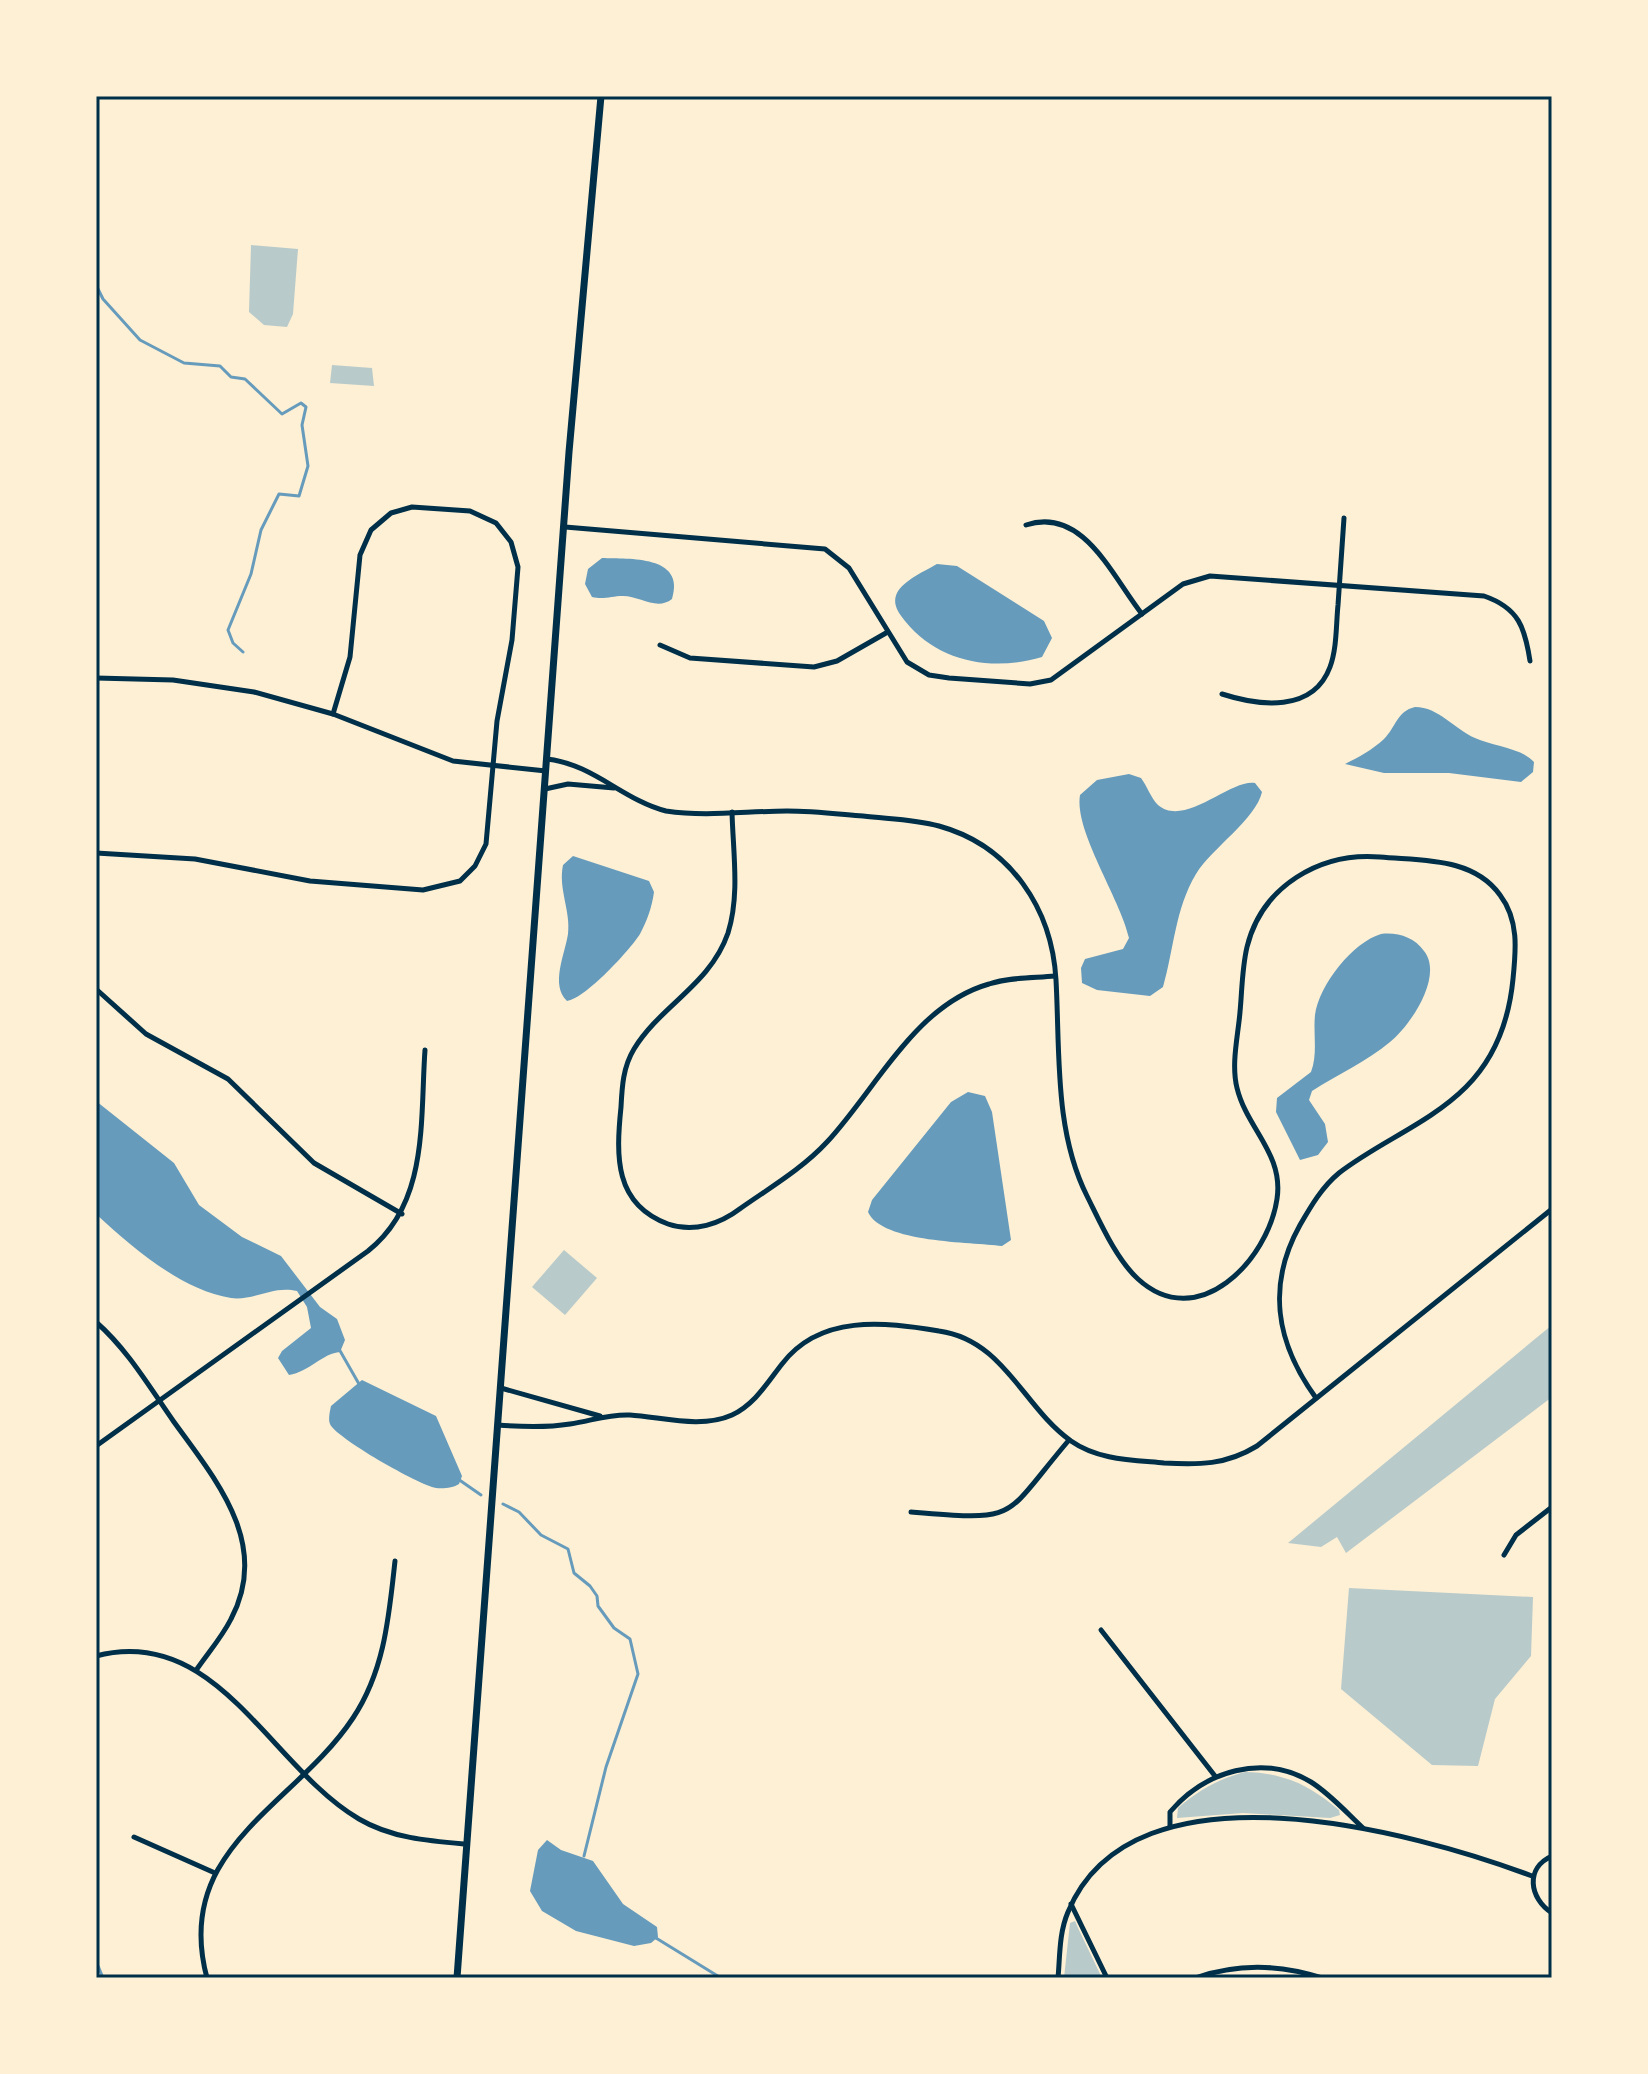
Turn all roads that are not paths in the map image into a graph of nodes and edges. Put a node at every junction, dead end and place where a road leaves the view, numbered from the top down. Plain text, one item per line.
1 (601, 96) edge
2 (1344, 518) dead end
3 (1026, 525) dead end
4 (565, 527) junction
5 (1339, 585) junction
6 (1142, 614) junction
7 (886, 633) junction
8 (660, 645) dead end
9 (1530, 661) dead end
10 (96, 678) edge
11 (1222, 694) dead end
12 (333, 714) junction
13 (547, 759) junction
14 (493, 766) junction
15 (546, 771) junction
16 (545, 789) junction
17 (619, 789) junction
18 (732, 812) junction
19 (96, 853) edge
20 (1055, 976) junction
21 (96, 989) edge
22 (425, 1050) dead end
23 (1552, 1209) edge
24 (402, 1214) junction
25 (96, 1322) edge
26 (501, 1388) junction
27 (1316, 1398) junction
28 (159, 1401) junction
29 (601, 1416) junction
30 (498, 1425) junction
31 (1069, 1440) junction
32 (96, 1446) edge
33 (1552, 1507) edge
34 (911, 1512) dead end
35 (1504, 1555) dead end
36 (395, 1561) dead end
37 (1101, 1630) dead end
38 (96, 1656) edge
39 (197, 1669) junction
40 (302, 1773) junction
41 (1215, 1776) junction
42 (1170, 1826) junction
43 (1364, 1828) junction
44 (134, 1837) dead end
45 (465, 1844) junction
46 (1552, 1856) edge
47 (215, 1873) junction
48 (1532, 1876) junction
49 (1071, 1904) junction
50 (1552, 1913) edge
51 (207, 1978) edge
52 (457, 1978) edge
53 (1058, 1978) edge
54 (1107, 1978) edge
55 (1195, 1978) edge
56 (1322, 1978) edge

1 - 4 street
2 - 5 street
3 - 6 street
4 - 7 street
4 - 13 street
5 - 6 street
5 - 9 street
5 - 11 street
6 - 7 street
7 - 8 street
10 - 12 street
12 - 14 street
12 - 14 street
13 - 15 street
13 - 17 street
14 - 15 street
14 - 19 street
15 - 16 street
16 - 17 street
16 - 26 street
17 - 18 street
18 - 20 street
18 - 20 street
20 - 27 street
21 - 24 street
22 - 24 street
23 - 27 street
24 - 28 street
25 - 28 street
26 - 29 street
26 - 30 street
27 - 31 street
28 - 32 street
28 - 39 street
29 - 30 street
29 - 31 street
30 - 45 street
31 - 34 street
33 - 35 street
36 - 40 street
37 - 41 street
38 - 39 street
39 - 40 street
40 - 45 street
40 - 47 street
41 - 42 street
41 - 43 street
42 - 43 street
42 - 49 street
43 - 48 street
44 - 47 street
45 - 52 street
46 - 48 street
47 - 51 street
48 - 50 street
49 - 53 street
49 - 54 street
55 - 56 street

